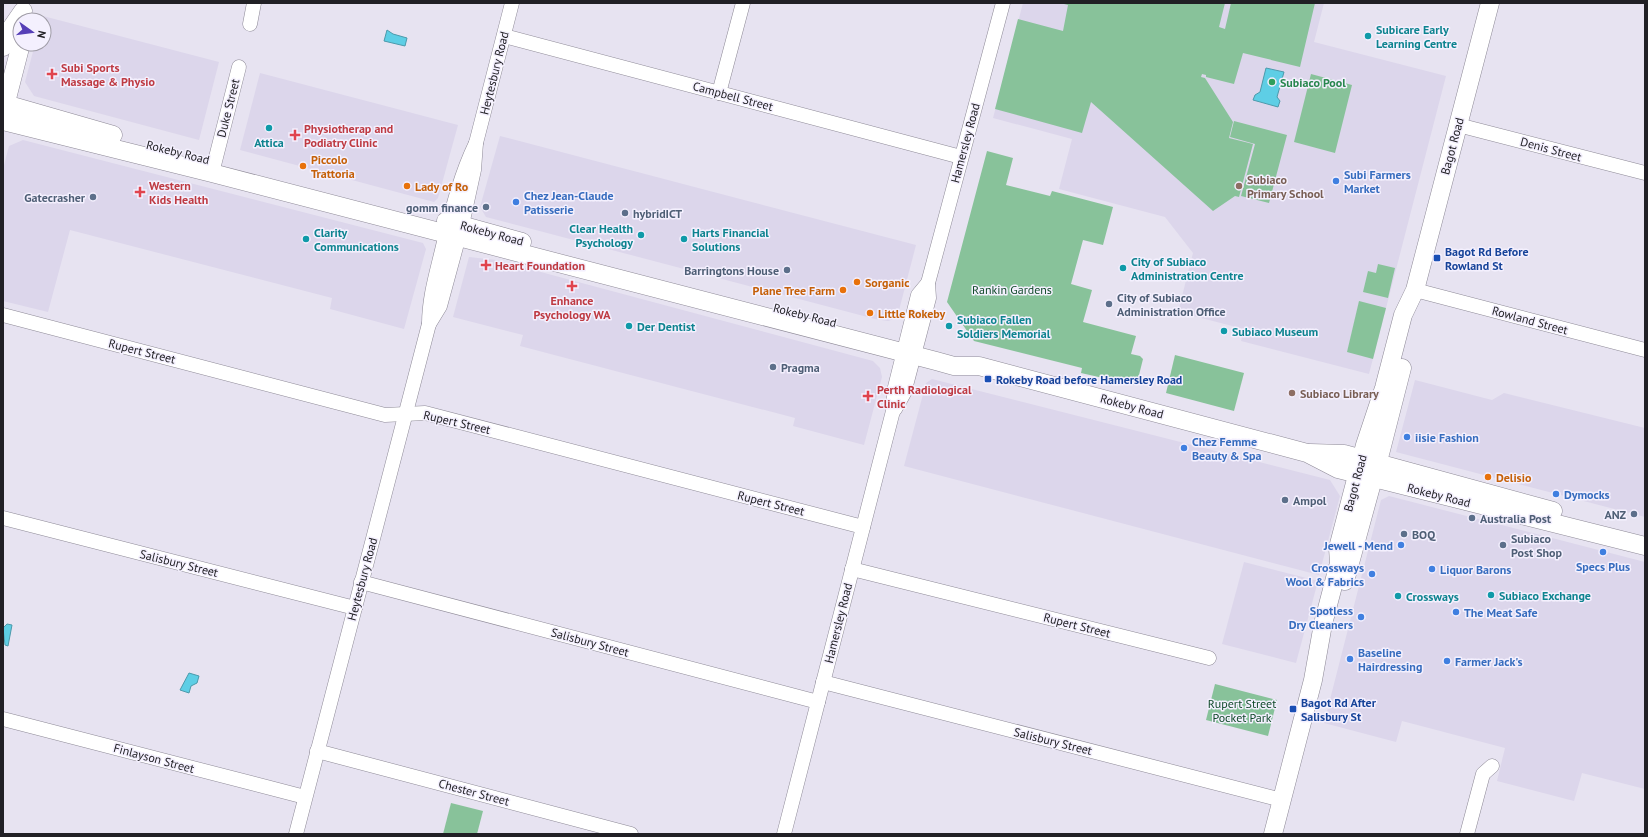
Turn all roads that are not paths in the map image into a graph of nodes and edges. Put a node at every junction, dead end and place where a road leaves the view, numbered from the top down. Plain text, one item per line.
1 (254, 3) edge
2 (512, 3) edge
3 (743, 3) edge
4 (1003, 3) edge
5 (1490, 3) edge
6 (24, 11) edge
7 (250, 24) dead end
8 (504, 36) junction
9 (3, 47) edge
10 (19, 52) edge
11 (239, 67) dead end
12 (719, 93) junction
13 (4, 110) edge
14 (1458, 125) junction
15 (961, 157) junction
16 (213, 167) junction
17 (1645, 173) edge
18 (454, 230) junction
19 (1415, 290) junction
20 (3, 315) edge
21 (910, 348) junction
22 (1645, 350) edge
23 (405, 414) junction
24 (1367, 469) junction
25 (3, 518) edge
26 (863, 527) junction
27 (1645, 534) edge
28 (1645, 546) edge
29 (852, 569) junction
30 (361, 582) junction
31 (355, 608) junction
32 (1209, 658) dead end
33 (823, 682) junction
34 (818, 702) junction
35 (3, 719) edge
36 (317, 751) junction
37 (1492, 766) dead end
38 (305, 797) junction
39 (1282, 800) junction
40 (296, 834) edge
41 (631, 834) edge
42 (784, 834) edge
43 (1273, 834) edge
44 (1467, 834) edge

1 - 7 street
2 - 8 street, Heytesbury Road
3 - 12 street
4 - 15 street, Hamersley Road
5 - 14 main road, Bagot Road
6 - 9 main road
8 - 12 street, Campbell Street
8 - 18 street, Heytesbury Road
10 - 13 main road
11 - 16 street, Duke Street
12 - 15 street, Campbell Street
13 - 16 main road, Rokeby Road
14 - 17 street, Denis Street
14 - 19 main road, Bagot Road
15 - 21 street, Hamersley Road
16 - 18 main road, Rokeby Road
18 - 21 main road, Rokeby Road
18 - 23 street, Heytesbury Road
19 - 22 street, Rowland Street
19 - 24 main road, Bagot Road
20 - 23 street, Rupert Street
21 - 24 main road, Rokeby Road
21 - 26 street, Hamersley Road
23 - 26 street, Rupert Street
23 - 30 street, Heytesbury Road
24 - 27 main road, Rokeby Road
24 - 28 main road, Rokeby Road
24 - 39 main road, Bagot Road
25 - 31 street, Salisbury Street
26 - 29 street, Hamersley Road
29 - 32 street, Rupert Street
29 - 33 street, Hamersley Road
30 - 31 street, Heytesbury Road
30 - 34 street, Salisbury Street
31 - 36 street, Heytesbury Road
33 - 34 street, Hamersley Road
33 - 39 street, Salisbury Street
34 - 42 street, Hamersley Road
35 - 38 street, Finlayson Street
36 - 38 street, Heytesbury Road
36 - 41 street, Chester Street
37 - 44 street
38 - 40 street, Heytesbury Road
39 - 43 main road, Bagot Road

